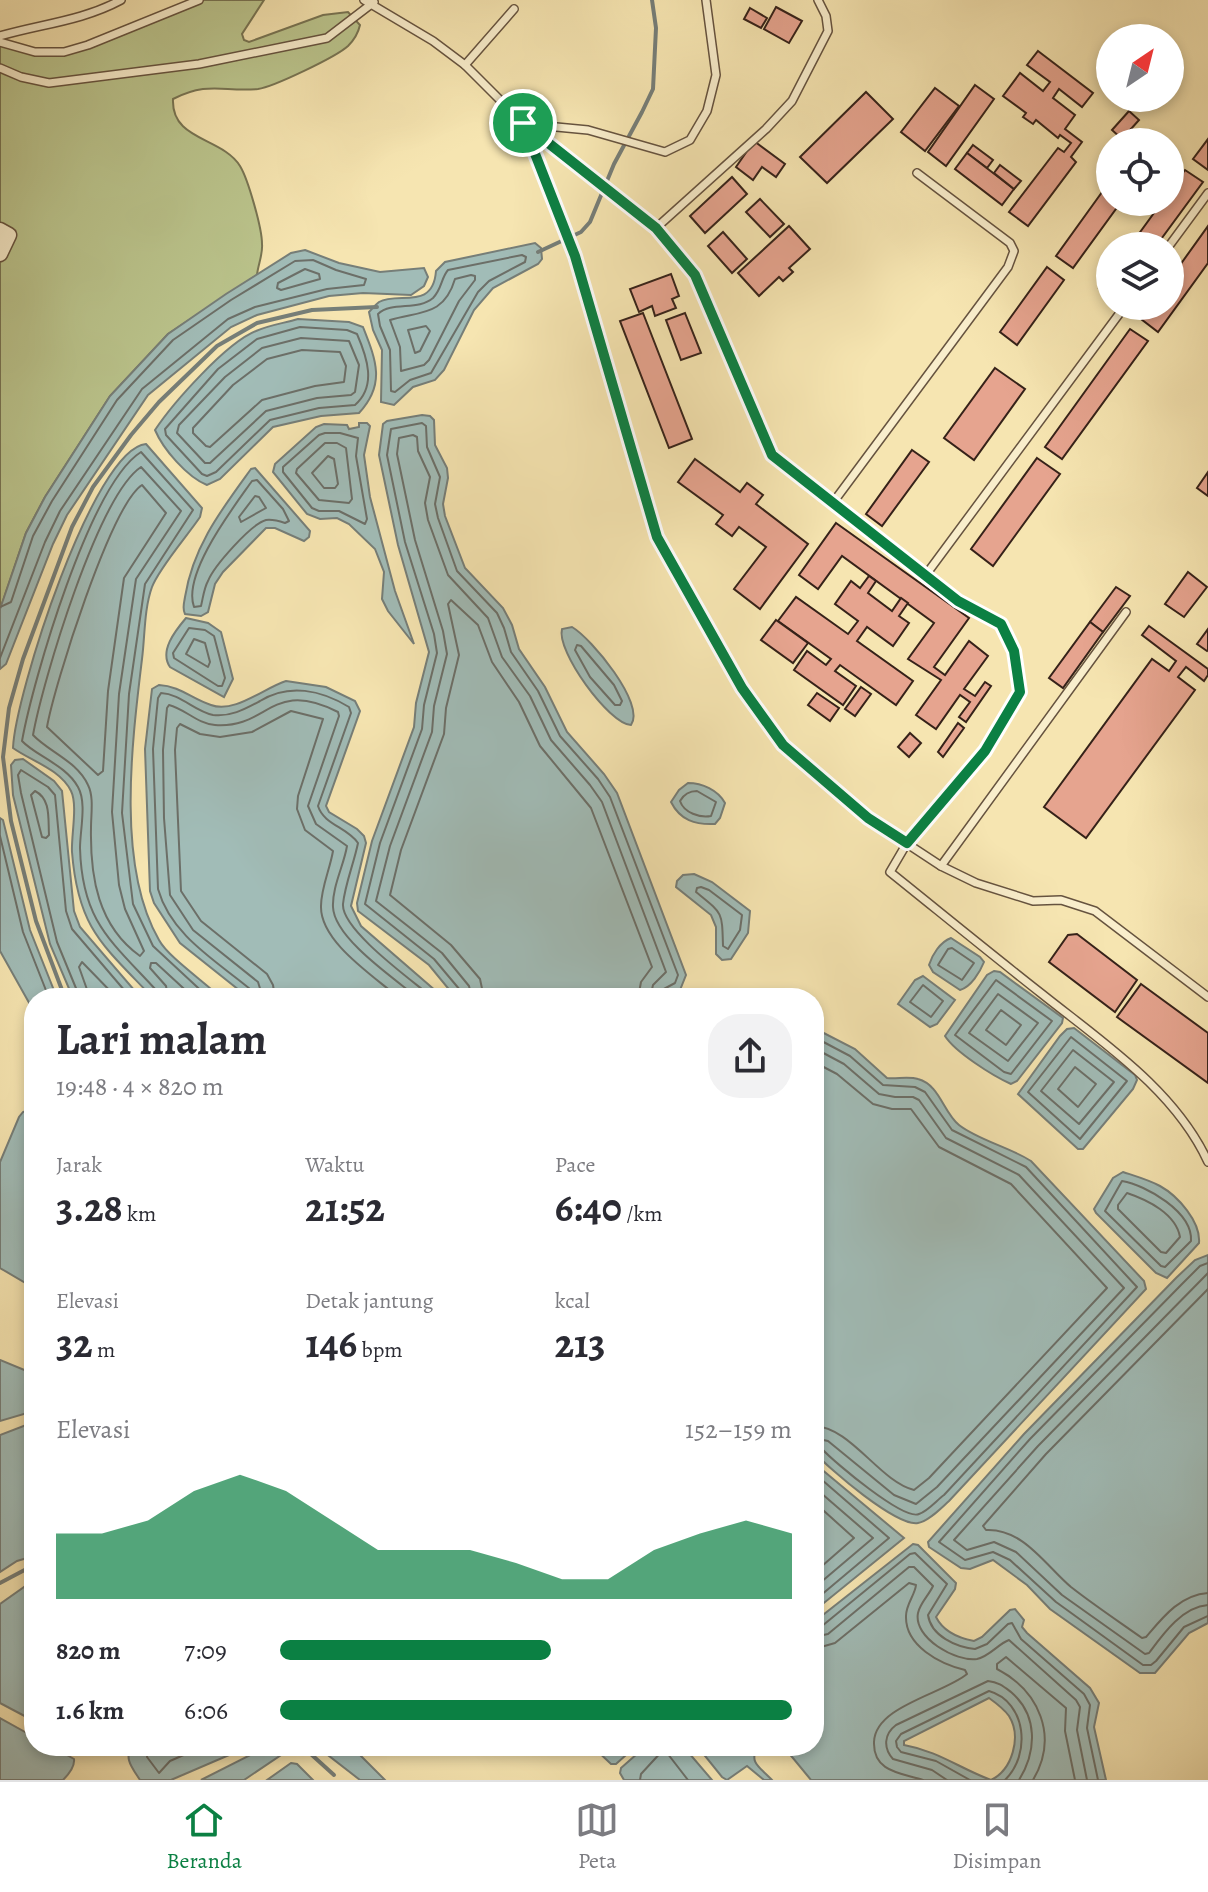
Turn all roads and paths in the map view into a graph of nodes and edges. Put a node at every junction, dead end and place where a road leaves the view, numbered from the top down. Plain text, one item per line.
1 (121, 0) edge
2 (199, 0) edge
3 (364, 0) edge
4 (706, 0) edge
5 (818, 0) edge
6 (374, 2) edge
7 (514, 9) dead end
8 (0, 36) edge
9 (0, 42) edge
10 (465, 65) junction
11 (0, 68) edge
12 (523, 123) junction
13 (917, 173) dead end
14 (1208, 193) edge
15 (656, 228) junction
16 (0, 230) edge
17 (1179, 232) edge
18 (0, 254) edge
19 (1115, 320) edge
20 (832, 504) junction
21 (925, 576) junction
22 (1126, 612) dead end
23 (907, 843) junction
24 (941, 866) junction
25 (1208, 997) edge
26 (1208, 1162) edge

1 - 8 lane
2 - 9 lane
3 - 6 lane
4 - 12 lane
5 - 15 lane
6 - 10 lane
6 - 11 lane
7 - 10 lane
10 - 12 lane
12 - 15 lane
12 - 23 lane
13 - 20 lane
14 - 17 lane
15 - 20 lane
16 - 18 street
19 - 21 lane
20 - 21 lane
21 - 23 lane
22 - 24 lane
23 - 24 lane
23 - 26 lane
24 - 25 lane

